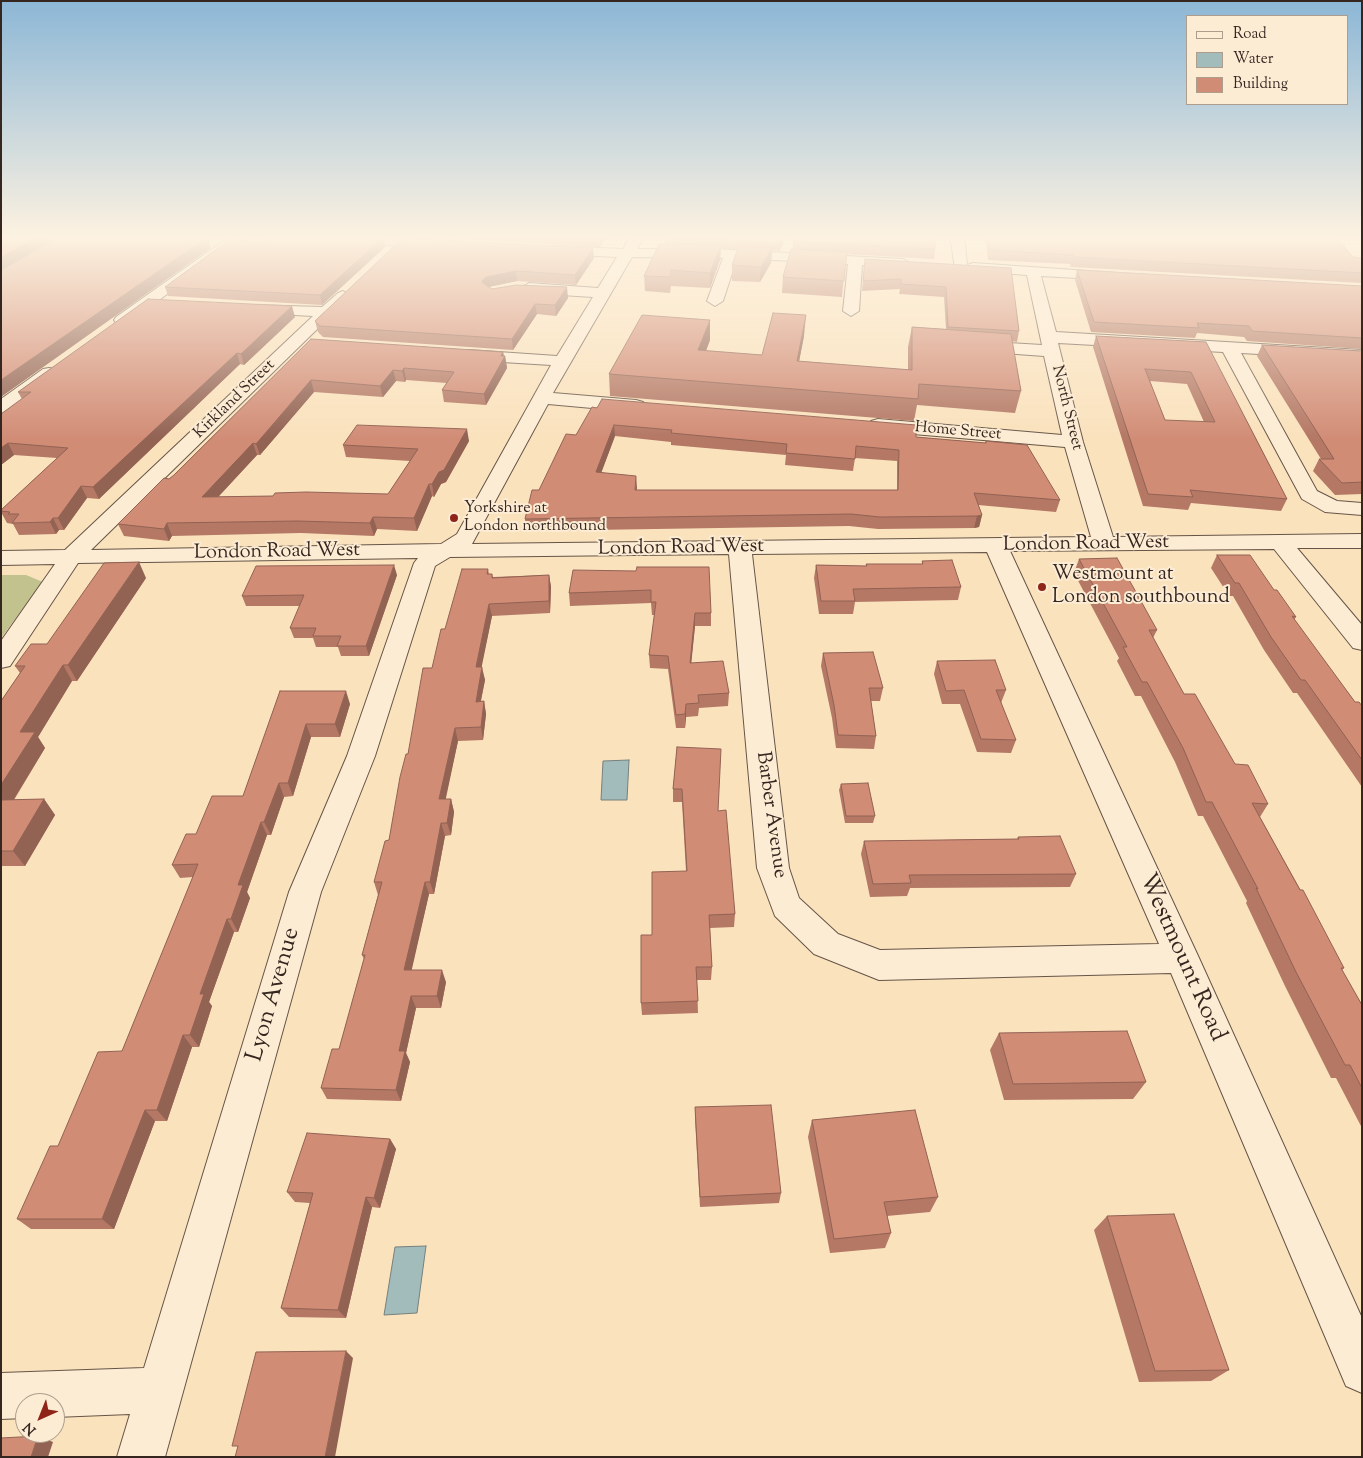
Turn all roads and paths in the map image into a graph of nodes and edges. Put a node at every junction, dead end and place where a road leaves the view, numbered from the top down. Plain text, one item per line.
1 (147, 303) edge
2 (336, 303) edge
3 (597, 303) edge
4 (852, 303) edge
5 (1040, 303) edge
6 (245, 308) edge
7 (851, 311) dead end
8 (326, 312) junction
9 (109, 330) edge
10 (295, 342) junction
11 (314, 344) edge
12 (956, 344) edge
13 (1050, 344) junction
14 (1229, 347) junction
15 (450, 353) edge
16 (1362, 355) edge
17 (562, 361) junction
18 (64, 362) edge
19 (543, 398) junction
20 (654, 407) edge
21 (1, 408) edge
22 (864, 423) edge
23 (1073, 442) junction
24 (1362, 509) edge
25 (1362, 541) edge
26 (1280, 543) junction
27 (1104, 544) junction
28 (996, 546) junction
29 (740, 549) junction
30 (444, 551) junction
31 (71, 557) junction
32 (1, 558) edge
33 (12, 629) edge
34 (1362, 642) edge
35 (1, 660) edge
36 (1182, 958) junction
37 (1362, 1370) edge
38 (161, 1390) junction
39 (1, 1396) edge
40 (141, 1457) edge

1 - 9 street
2 - 8 street, Kirkland Street
3 - 17 street, Lyon Avenue
4 - 7 street
5 - 13 street, North Street
6 - 8 street
8 - 10 street, Kirkland Street
10 - 11 street
10 - 31 street, Kirkland Street
12 - 13 street
13 - 14 street
13 - 23 street, North Street
14 - 16 street
14 - 24 street
15 - 17 street
17 - 19 street, Lyon Avenue
18 - 21 street
19 - 20 street
19 - 30 street, Lyon Avenue
22 - 23 street, Home Street
23 - 27 street, North Street
25 - 26 street, London Road West
26 - 27 street, London Road West
26 - 34 street
27 - 28 street, London Road West
28 - 29 street, London Road West
28 - 36 street, Westmount Road
29 - 30 street, London Road West
29 - 36 street, Barber Avenue
30 - 31 street, London Road West
30 - 38 street, Lyon Avenue
31 - 32 street, London Road West
31 - 33 street, Kirkland Street
33 - 35 street, Kirkland Street
36 - 37 street, Westmount Road
38 - 39 street
38 - 40 street, Lyon Avenue

